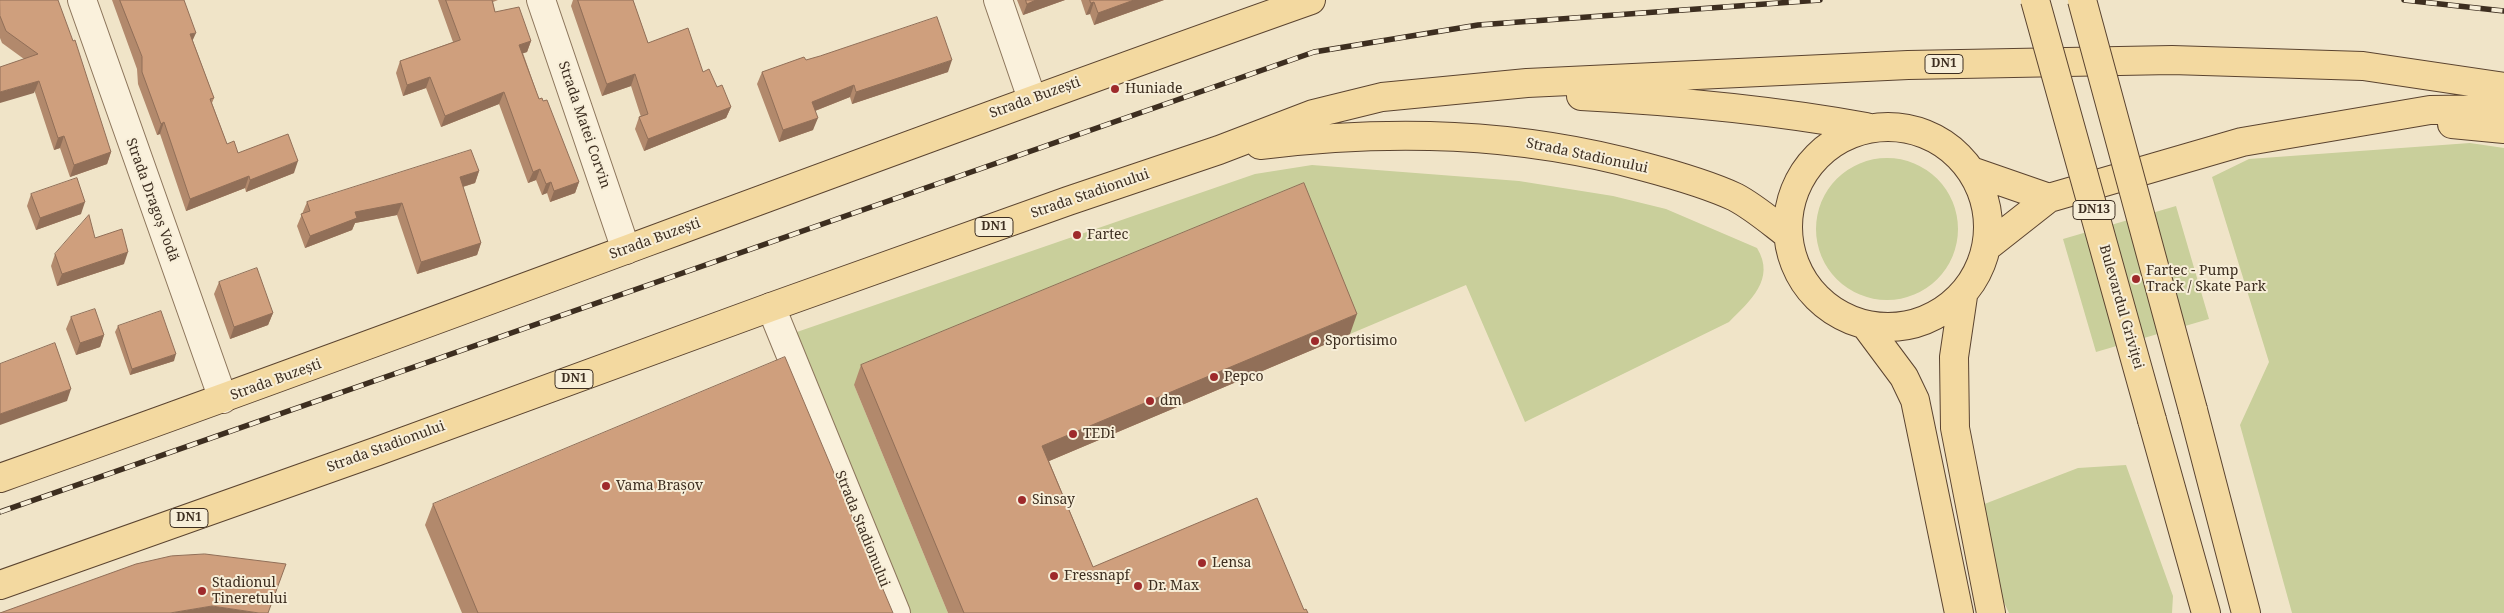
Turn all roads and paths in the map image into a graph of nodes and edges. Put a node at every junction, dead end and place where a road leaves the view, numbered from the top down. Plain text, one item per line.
1 (82, 0) edge
2 (541, 0) edge
3 (998, 0) edge
4 (1311, 0) edge
5 (2035, 0) edge
6 (2082, 0) edge
7 (2504, 87) edge
8 (1382, 97) junction
9 (1032, 99) junction
10 (2504, 109) edge
11 (2326, 126) junction
12 (1870, 128) junction
13 (2504, 129) edge
14 (1219, 150) junction
15 (1974, 172) junction
16 (2049, 198) junction
17 (1787, 234) junction
18 (1988, 246) junction
19 (626, 250) junction
20 (1963, 296) junction
21 (771, 307) junction
22 (1866, 326) junction
23 (223, 399) junction
24 (0, 478) edge
25 (2197, 580) junction
26 (0, 585) edge
27 (896, 613) edge
28 (1959, 613) edge
29 (1991, 613) edge
30 (2201, 613) edge
31 (2206, 613) edge
32 (2246, 613) edge

1 - 23 street, Strada Dragoș Vodă
2 - 19 street, Strada Matei Corvin
3 - 9 street
4 - 9 main road, Strada Buzești
5 - 25 main road, Bulevardul Griviței / DN13, bridge
6 - 32 main road, DN13, bridge
7 - 8 main road, DN1
8 - 12 main road
8 - 14 main road, Strada Stadionului / DN1
9 - 19 main road, Strada Buzești
10 - 11 main road
11 - 13 main road
11 - 16 main road
12 - 15 main road
12 - 17 main road
14 - 17 main road, Strada Stadionului / DN1
14 - 21 main road, Strada Stadionului / DN1
15 - 16 main road
15 - 18 main road
16 - 18 main road
17 - 22 main road
18 - 20 main road
19 - 23 main road, Strada Buzești
20 - 22 main road
20 - 29 main road
21 - 26 main road, Strada Stadionului / DN1
21 - 27 street, Strada Stadionului
22 - 28 main road
23 - 24 main road, Strada Buzești
25 - 30 main road
25 - 31 main road, Bulevardul Griviței / DN13

